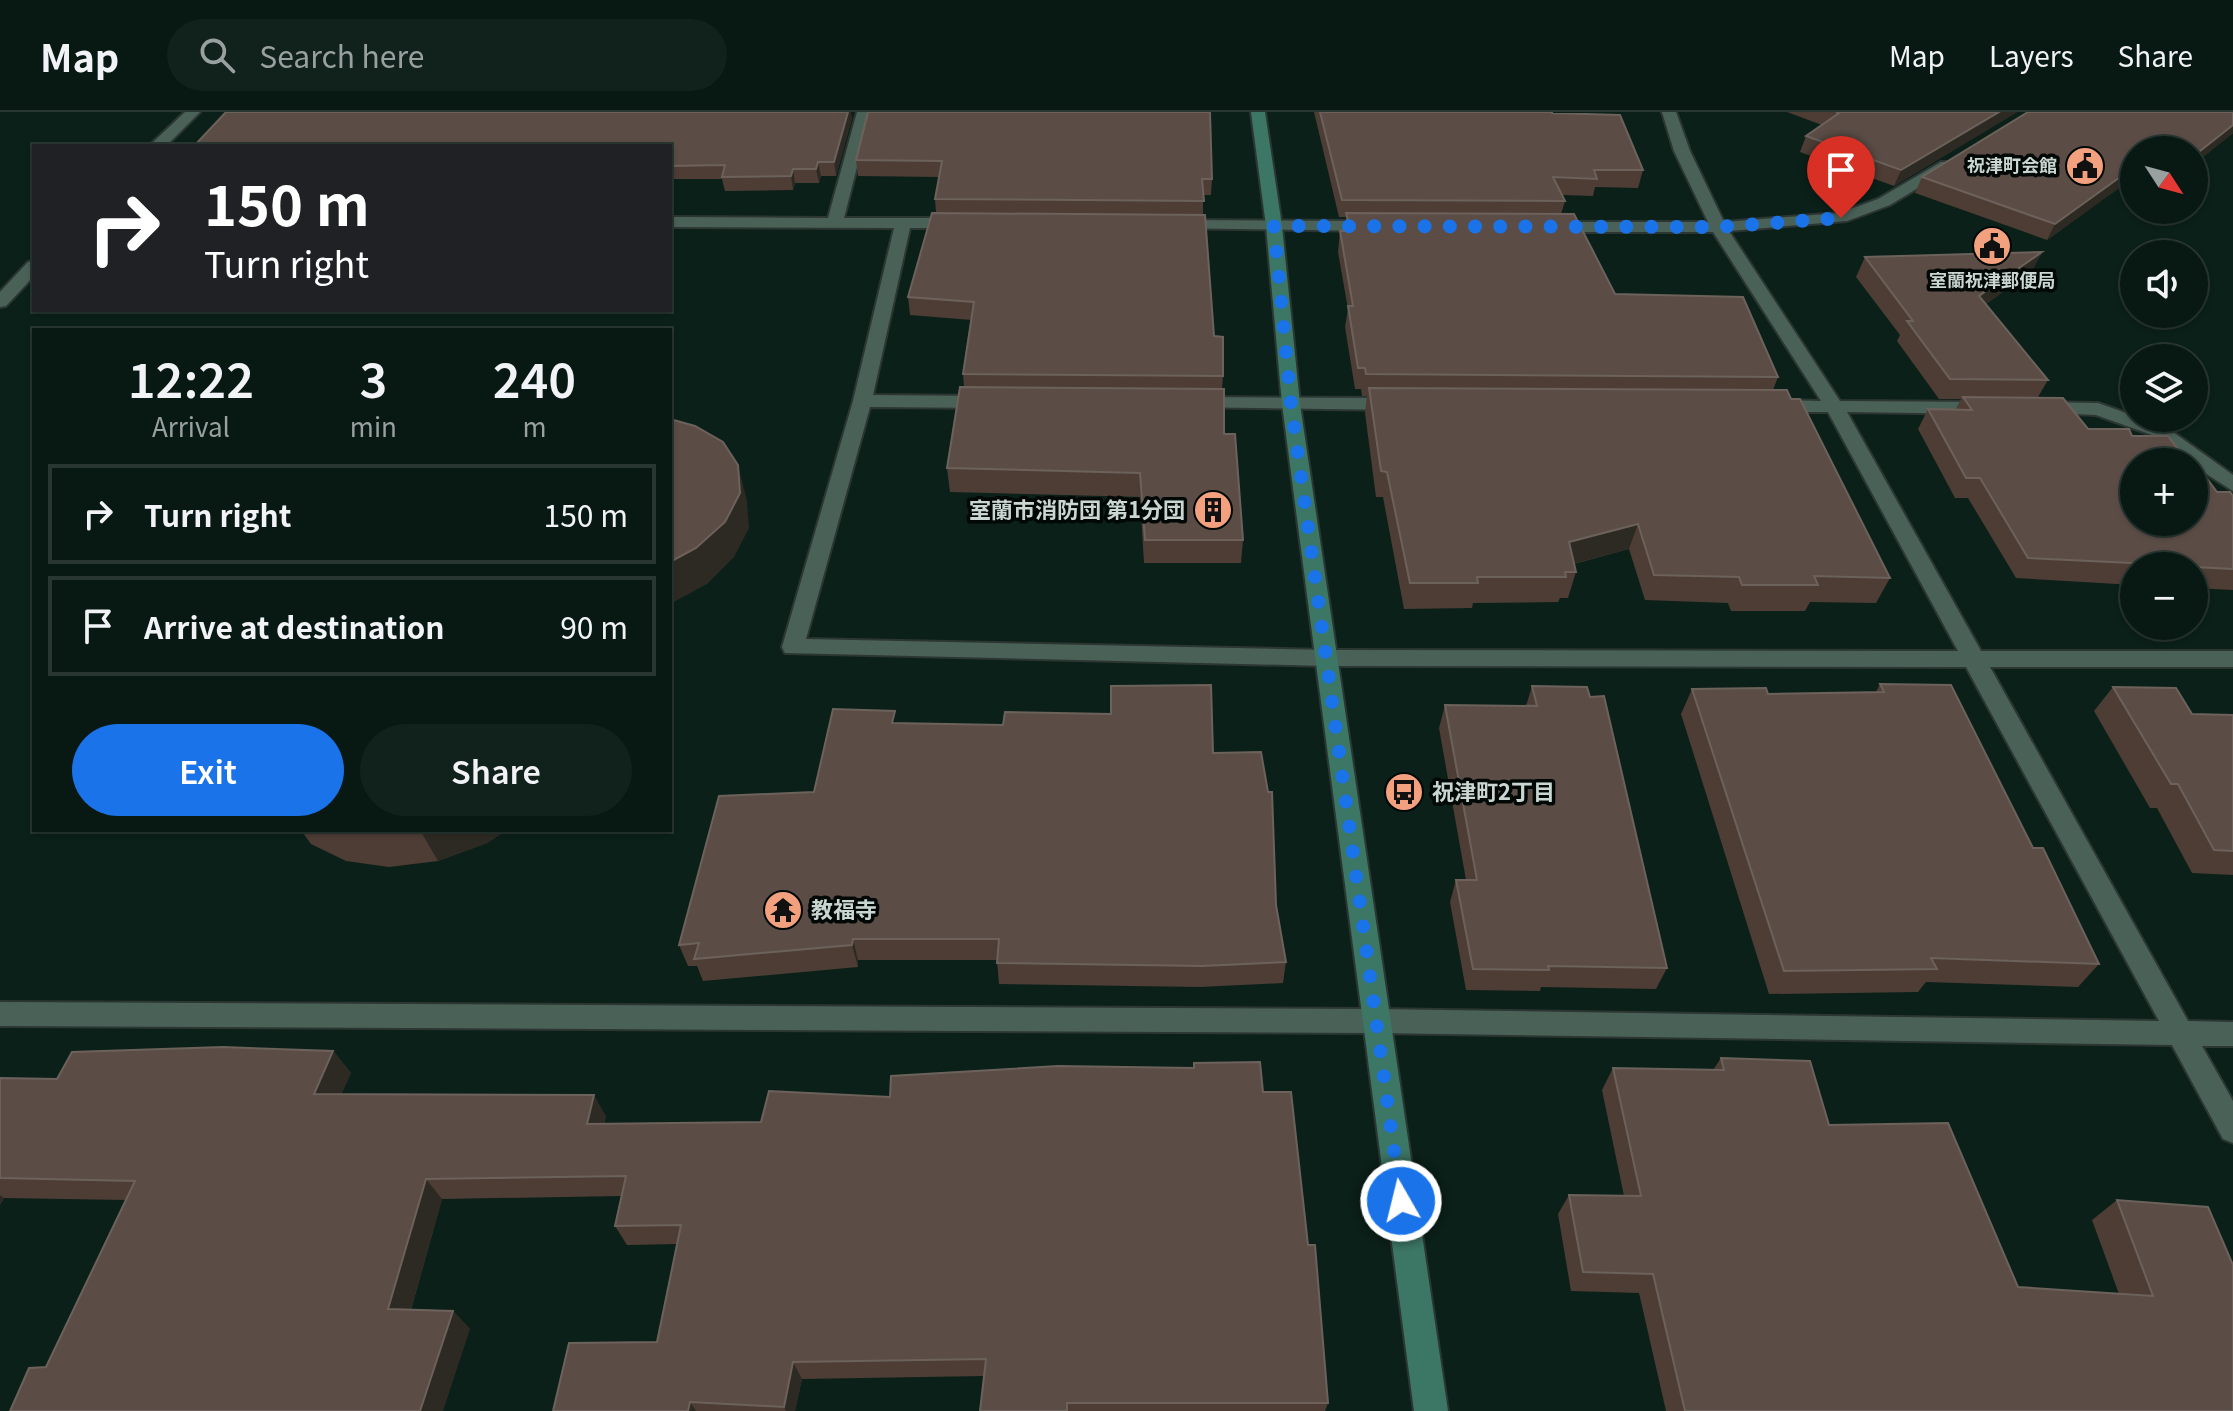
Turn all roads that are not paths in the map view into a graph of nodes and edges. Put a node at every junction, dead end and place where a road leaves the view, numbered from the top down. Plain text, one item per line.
1 (193, 112) edge
2 (864, 112) edge
3 (1258, 112) edge
4 (1669, 112) edge
5 (159, 144) edge
6 (1958, 158) edge
7 (672, 222) edge
8 (835, 222) junction
9 (903, 222) junction
10 (980, 223) edge
11 (1150, 224) edge
12 (1274, 226) junction
13 (1401, 226) edge
14 (1528, 227) edge
15 (1718, 227) junction
16 (32, 268) edge
17 (0, 302) edge
18 (862, 401) junction
19 (1005, 402) edge
20 (1180, 403) edge
21 (1291, 404) junction
22 (1419, 404) edge
23 (1754, 406) edge
24 (1834, 406) junction
25 (2233, 485) edge
26 (1328, 658) junction
27 (2233, 659) edge
28 (1973, 660) junction
29 (0, 1014) edge
30 (1376, 1021) junction
31 (2183, 1034) junction
32 (2233, 1034) edge
33 (2233, 1129) edge
34 (1431, 1411) edge

1 - 5 street
2 - 8 street
3 - 12 main road
4 - 15 street
6 - 15 street
7 - 8 street
8 - 9 street
9 - 10 street
9 - 18 street
11 - 12 street
12 - 13 street
12 - 21 main road
14 - 15 street
15 - 24 street
16 - 17 street
18 - 19 street
18 - 26 street
20 - 21 street
21 - 22 street
21 - 26 main road
23 - 24 street
24 - 25 street
24 - 28 street
26 - 28 street
26 - 30 main road
27 - 28 street
28 - 31 street
29 - 30 street
30 - 31 street
30 - 34 main road
31 - 32 street
31 - 33 street

